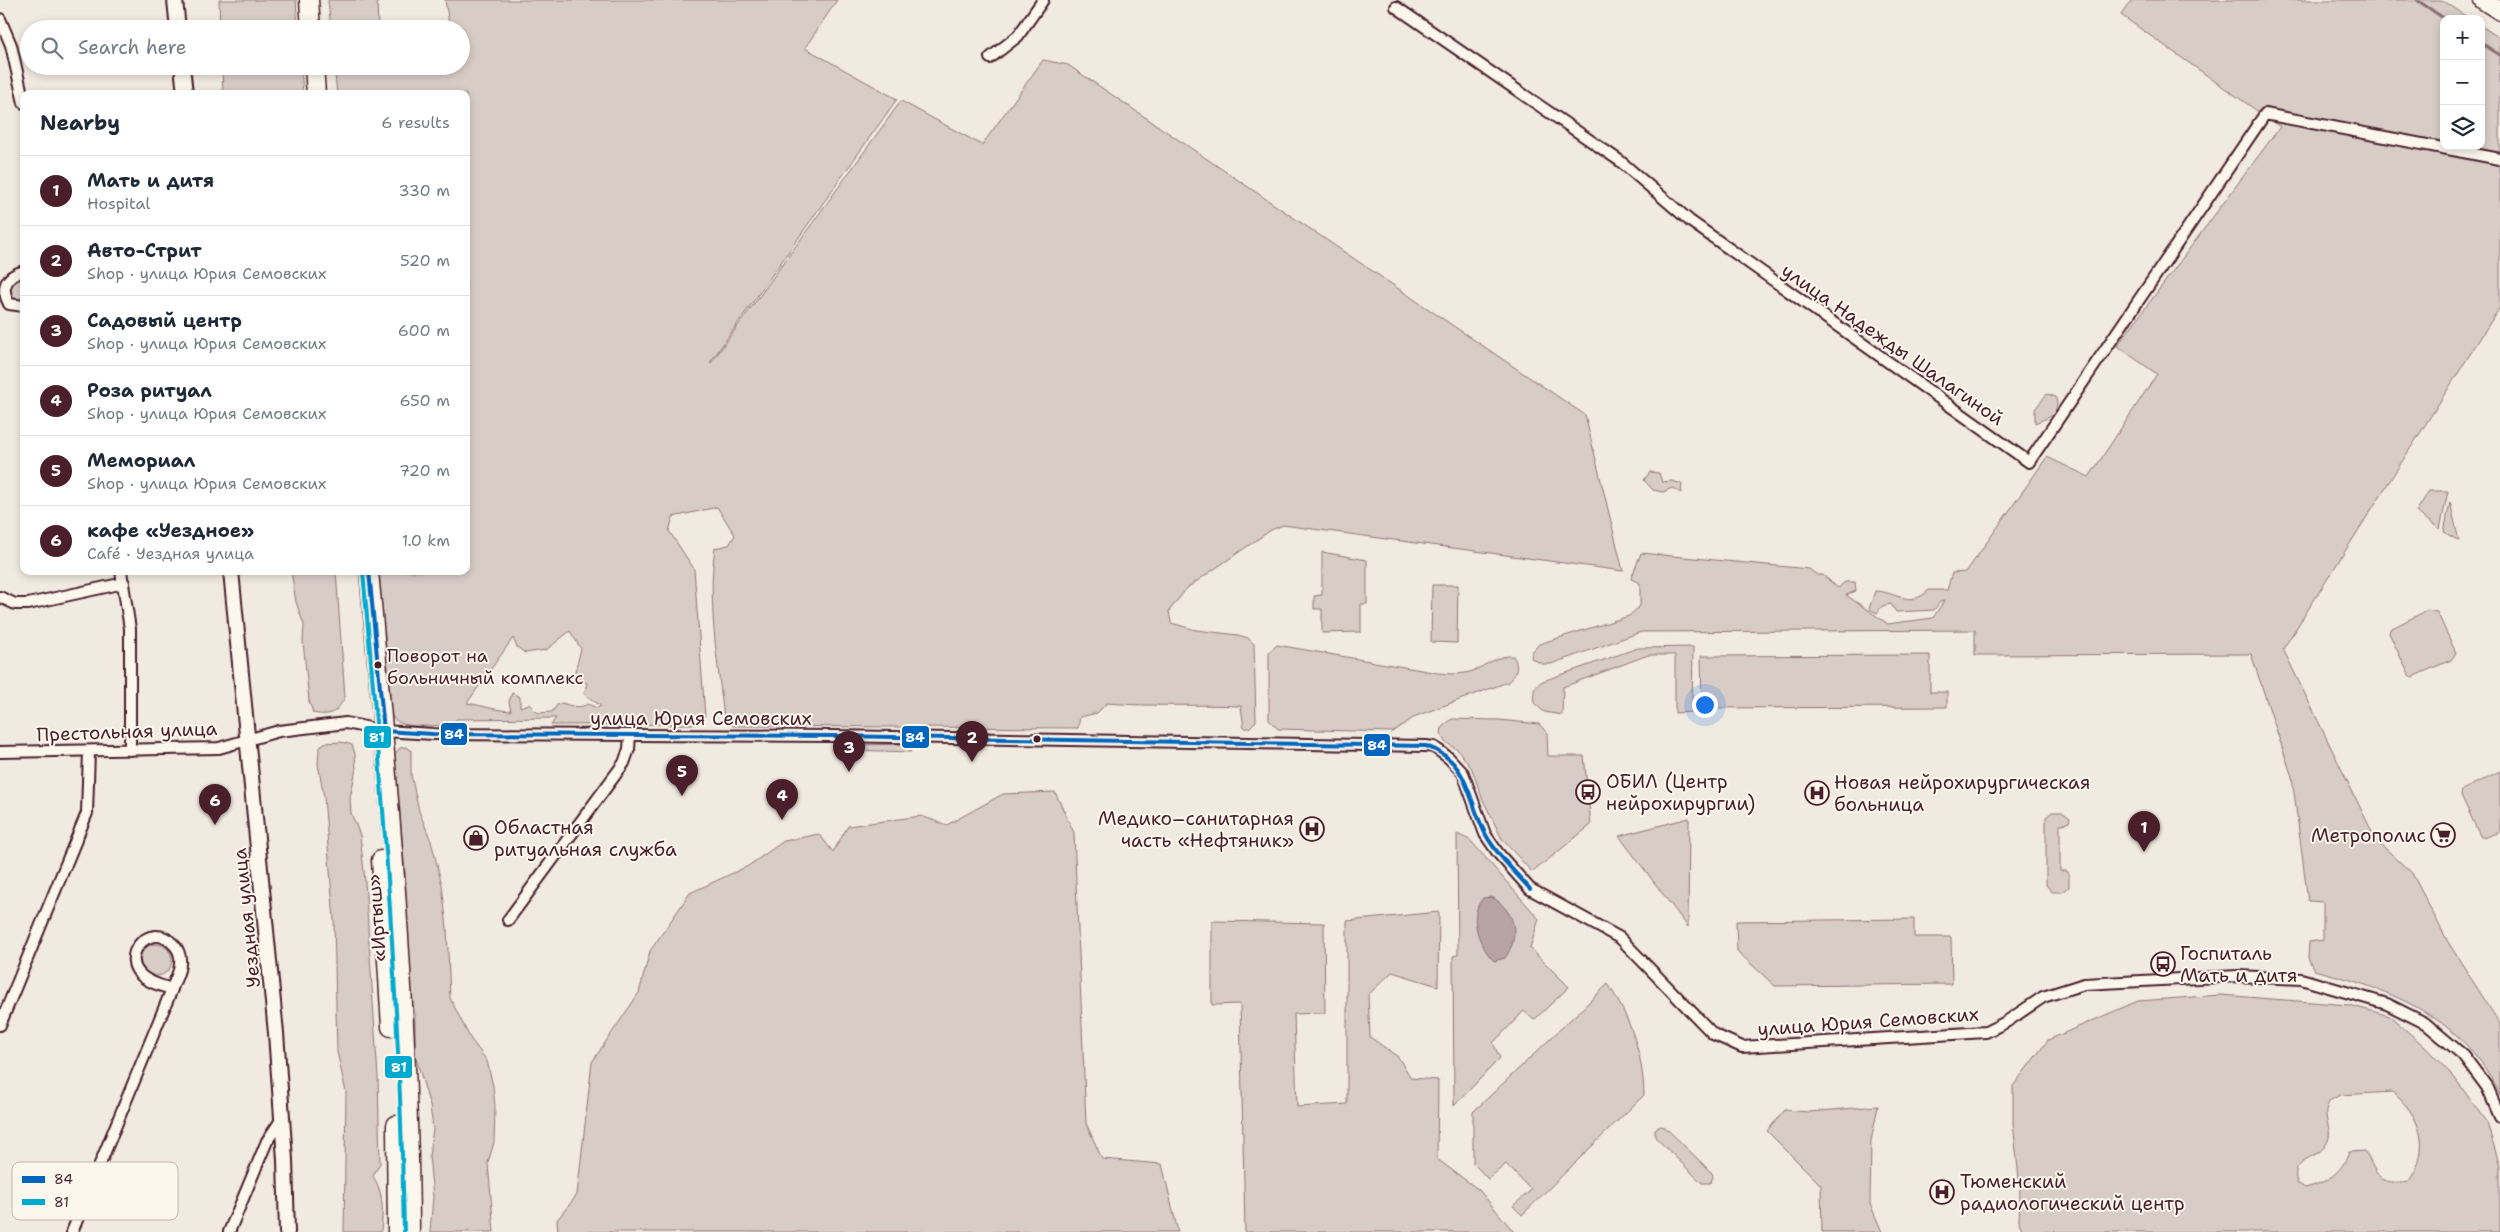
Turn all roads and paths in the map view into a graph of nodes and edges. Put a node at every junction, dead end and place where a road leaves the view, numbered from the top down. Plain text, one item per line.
1 (175, 0) edge
2 (309, 0) edge
3 (321, 0) edge
4 (1043, 0) edge
5 (2483, 0) edge
6 (1396, 7) dead end
7 (2500, 11) edge
8 (0, 19) edge
9 (177, 20) edge
10 (310, 20) edge
11 (322, 20) edge
12 (990, 58) dead end
13 (183, 75) edge
14 (315, 75) edge
15 (327, 75) edge
16 (21, 90) edge
17 (184, 90) edge
18 (316, 90) edge
19 (328, 90) edge
20 (2500, 159) edge
21 (20, 272) edge
22 (20, 306) edge
23 (122, 575) edge
24 (231, 575) edge
25 (359, 575) edge
26 (369, 575) edge
27 (124, 583) junction
28 (0, 597) edge
29 (378, 729) junction
30 (630, 735) junction
31 (247, 738) junction
32 (130, 750) junction
33 (89, 751) junction
34 (0, 752) edge
35 (508, 920) dead end
36 (172, 989) junction
37 (0, 1025) edge
38 (2500, 1117) edge
39 (281, 1120) junction
40 (101, 1162) edge
41 (77, 1220) edge
42 (396, 1227) edge
43 (72, 1232) edge
44 (229, 1232) edge
45 (287, 1232) edge
46 (410, 1232) edge

1 - 9 street
2 - 10 highway
3 - 11 highway
4 - 12 street
5 - 7 highway
6 - 20 street, улица Надежды Шалагиной
8 - 16 street
13 - 17 street
14 - 18 highway
15 - 19 highway
21 - 22 street
23 - 27 street
24 - 31 street, Уездная улица
25 - 29 highway, «Иртыш»
26 - 29 highway, «Иртыш»
27 - 28 street
27 - 32 street
29 - 30 street, улица Юрия Семовских
29 - 31 street, Престольная улица
29 - 42 highway, «Иртыш»
29 - 46 highway, «Иртыш»
30 - 35 street
30 - 38 street, улица Юрия Семовских
31 - 32 street, Престольная улица
31 - 39 street, Уездная улица
32 - 33 street, Престольная улица
33 - 34 street, Престольная улица
33 - 37 street
36 - 36 street
36 - 40 street
39 - 44 street
39 - 45 street, Уездная улица
41 - 43 street

